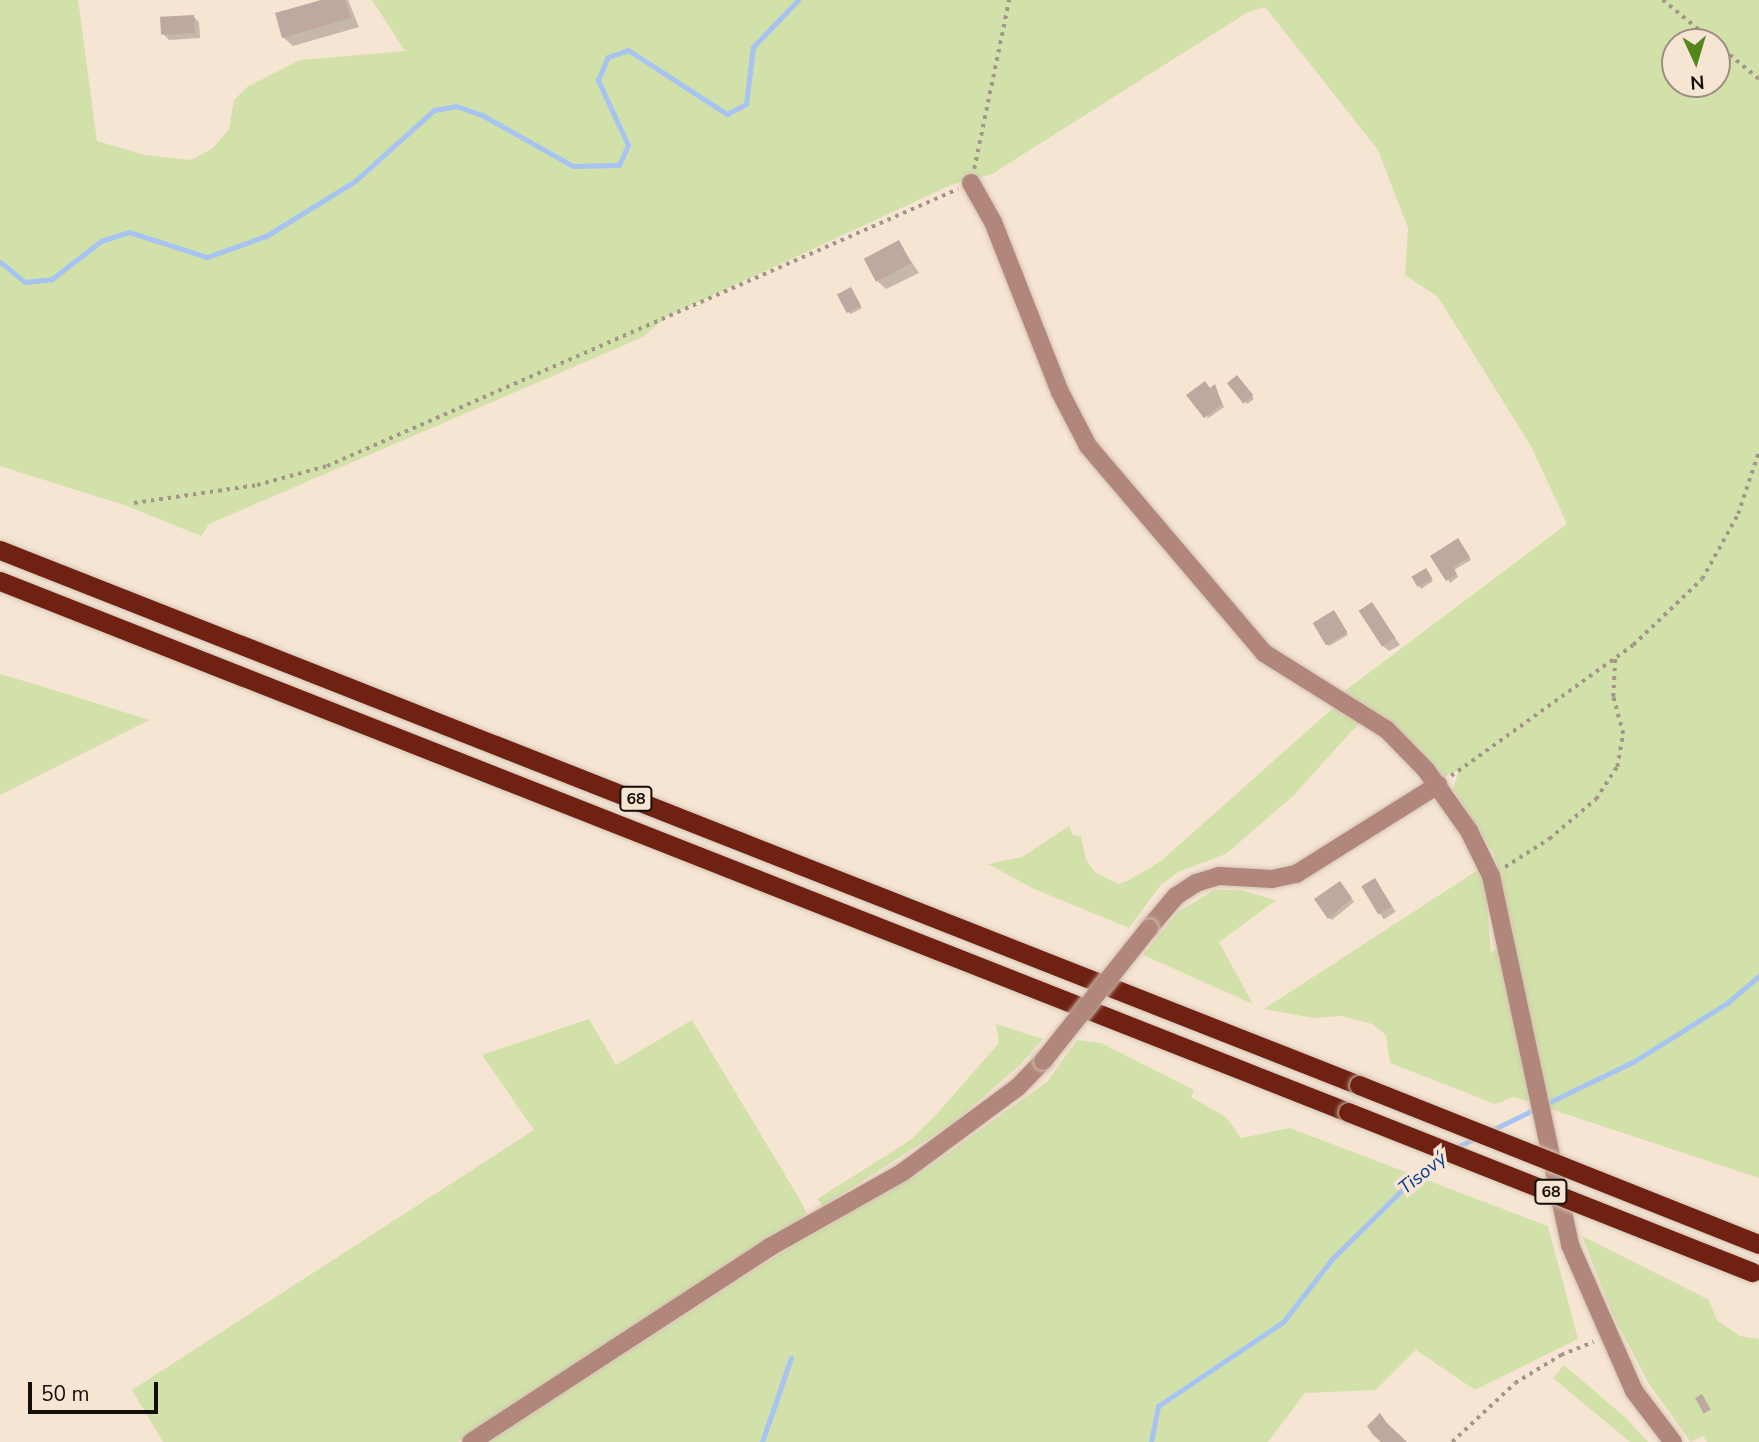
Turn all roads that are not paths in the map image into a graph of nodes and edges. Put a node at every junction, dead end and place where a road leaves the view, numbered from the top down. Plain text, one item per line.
1 (971, 183) road end
2 (0, 551) edge
3 (0, 581) edge
4 (1438, 785) junction
5 (1759, 1244) edge
6 (1756, 1273) edge
7 (471, 1442) edge
8 (1673, 1442) edge

1 - 4 street
2 - 5 highway, 68, bridge
3 - 6 highway, 68, bridge
4 - 7 street, bridge
4 - 8 street

